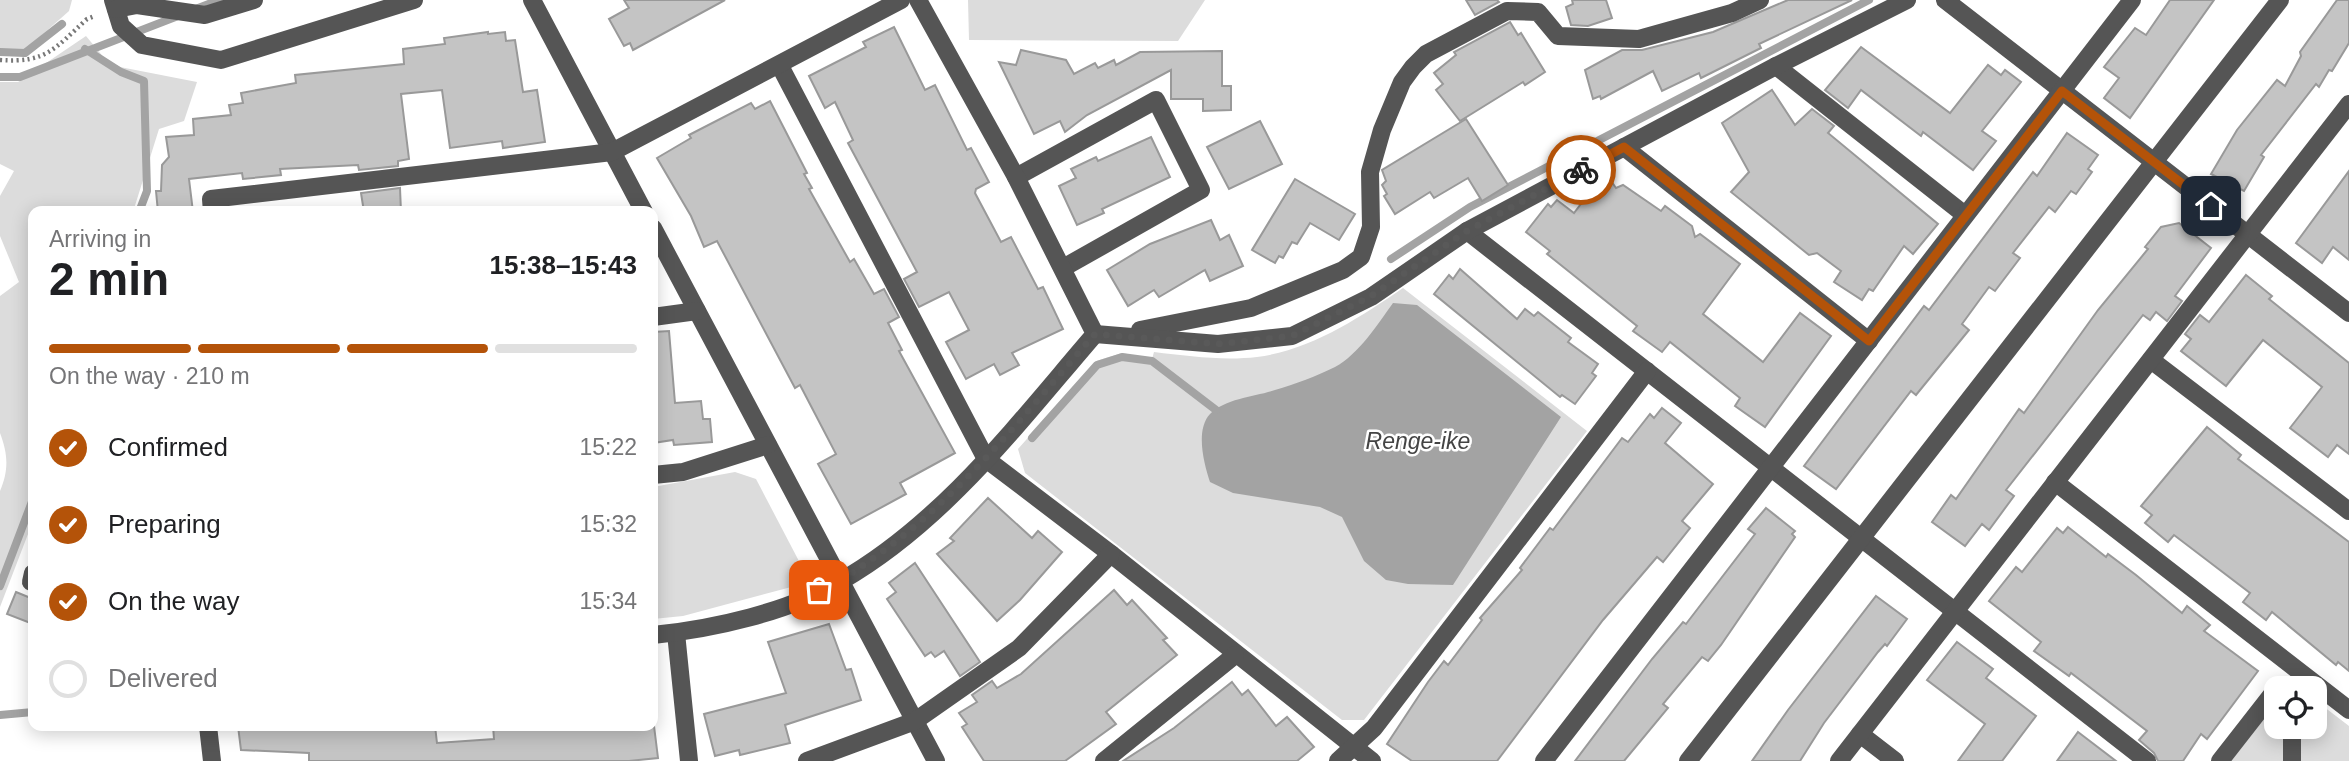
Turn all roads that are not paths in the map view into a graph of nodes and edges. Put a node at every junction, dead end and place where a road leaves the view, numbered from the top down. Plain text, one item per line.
1 (254, 0) edge
2 (414, 0) edge
3 (532, 0) edge
4 (901, 0) edge
5 (918, 0) edge
6 (1760, 0) edge
7 (1907, 0) edge
8 (1945, 0) edge
9 (2132, 0) edge
10 (2280, 0) edge
11 (206, 7) edge
12 (117, 12) edge
13 (780, 66) junction
14 (1776, 66) junction
15 (2062, 91) junction
16 (2347, 110) edge
17 (1624, 147) junction
18 (612, 152) junction
19 (2155, 163) junction
20 (1016, 177) junction
21 (212, 206) edge
22 (641, 206) edge
23 (1965, 215) junction
24 (1467, 231) junction
25 (2248, 234) junction
26 (658, 237) edge
27 (1063, 268) junction
28 (697, 311) junction
29 (2349, 313) edge
30 (658, 316) edge
31 (1095, 334) junction
32 (1119, 334) junction
33 (1869, 341) junction
34 (2151, 360) junction
35 (1647, 371) junction
36 (768, 446) junction
37 (986, 459) junction
38 (1770, 467) junction
39 (658, 474) edge
40 (2055, 482) junction
41 (2349, 511) edge
42 (1861, 538) junction
43 (1111, 554) junction
44 (840, 582) junction
45 (1955, 611) junction
46 (676, 632) junction
47 (658, 634) edge
48 (1235, 654) junction
49 (2293, 667) junction
50 (2286, 676) edge
51 (2264, 705) edge
52 (2349, 710) edge
53 (915, 721) junction
54 (209, 731) edge
55 (1860, 734) junction
56 (2293, 739) edge
57 (1354, 747) junction
58 (2295, 759) edge
59 (212, 761) edge
60 (689, 761) edge
61 (807, 761) edge
62 (936, 761) edge
63 (1104, 761) edge
64 (1338, 761) edge
65 (1372, 761) edge
66 (1544, 761) edge
67 (1688, 761) edge
68 (1839, 761) edge
69 (1895, 761) edge
70 (2147, 761) edge
71 (2220, 761) edge

1 - 11 street
2 - 12 street
3 - 18 street
4 - 13 street
5 - 20 street
6 - 32 street
7 - 14 street
8 - 15 street
9 - 15 street
10 - 19 street
11 - 12 street
13 - 18 street
13 - 37 street
14 - 17 street
14 - 23 street
15 - 19 street
15 - 23 street
16 - 25 street
17 - 24 street
17 - 33 street
18 - 21 street
18 - 22 street
19 - 25 street
19 - 42 street
20 - 27 street
20 - 27 street
23 - 33 street
24 - 32 street
24 - 35 street
25 - 29 street
25 - 34 street
26 - 28 street
27 - 31 street
28 - 30 street
28 - 36 street
31 - 32 street
31 - 37 street
33 - 38 street
34 - 40 street
34 - 41 street
35 - 38 street
35 - 57 street
36 - 39 street
36 - 44 street
37 - 43 street
37 - 44 street
38 - 42 street
38 - 66 street
40 - 45 street
40 - 49 street
42 - 45 street
42 - 67 street
43 - 48 street
43 - 53 street
44 - 46 street
44 - 53 street
45 - 55 street
45 - 70 street
46 - 47 street
46 - 60 street
48 - 57 street
48 - 63 street
49 - 50 street
49 - 52 street
51 - 71 street
53 - 61 street
53 - 62 street
54 - 59 street
55 - 68 street
55 - 69 street
56 - 58 street
57 - 64 street
57 - 65 street

